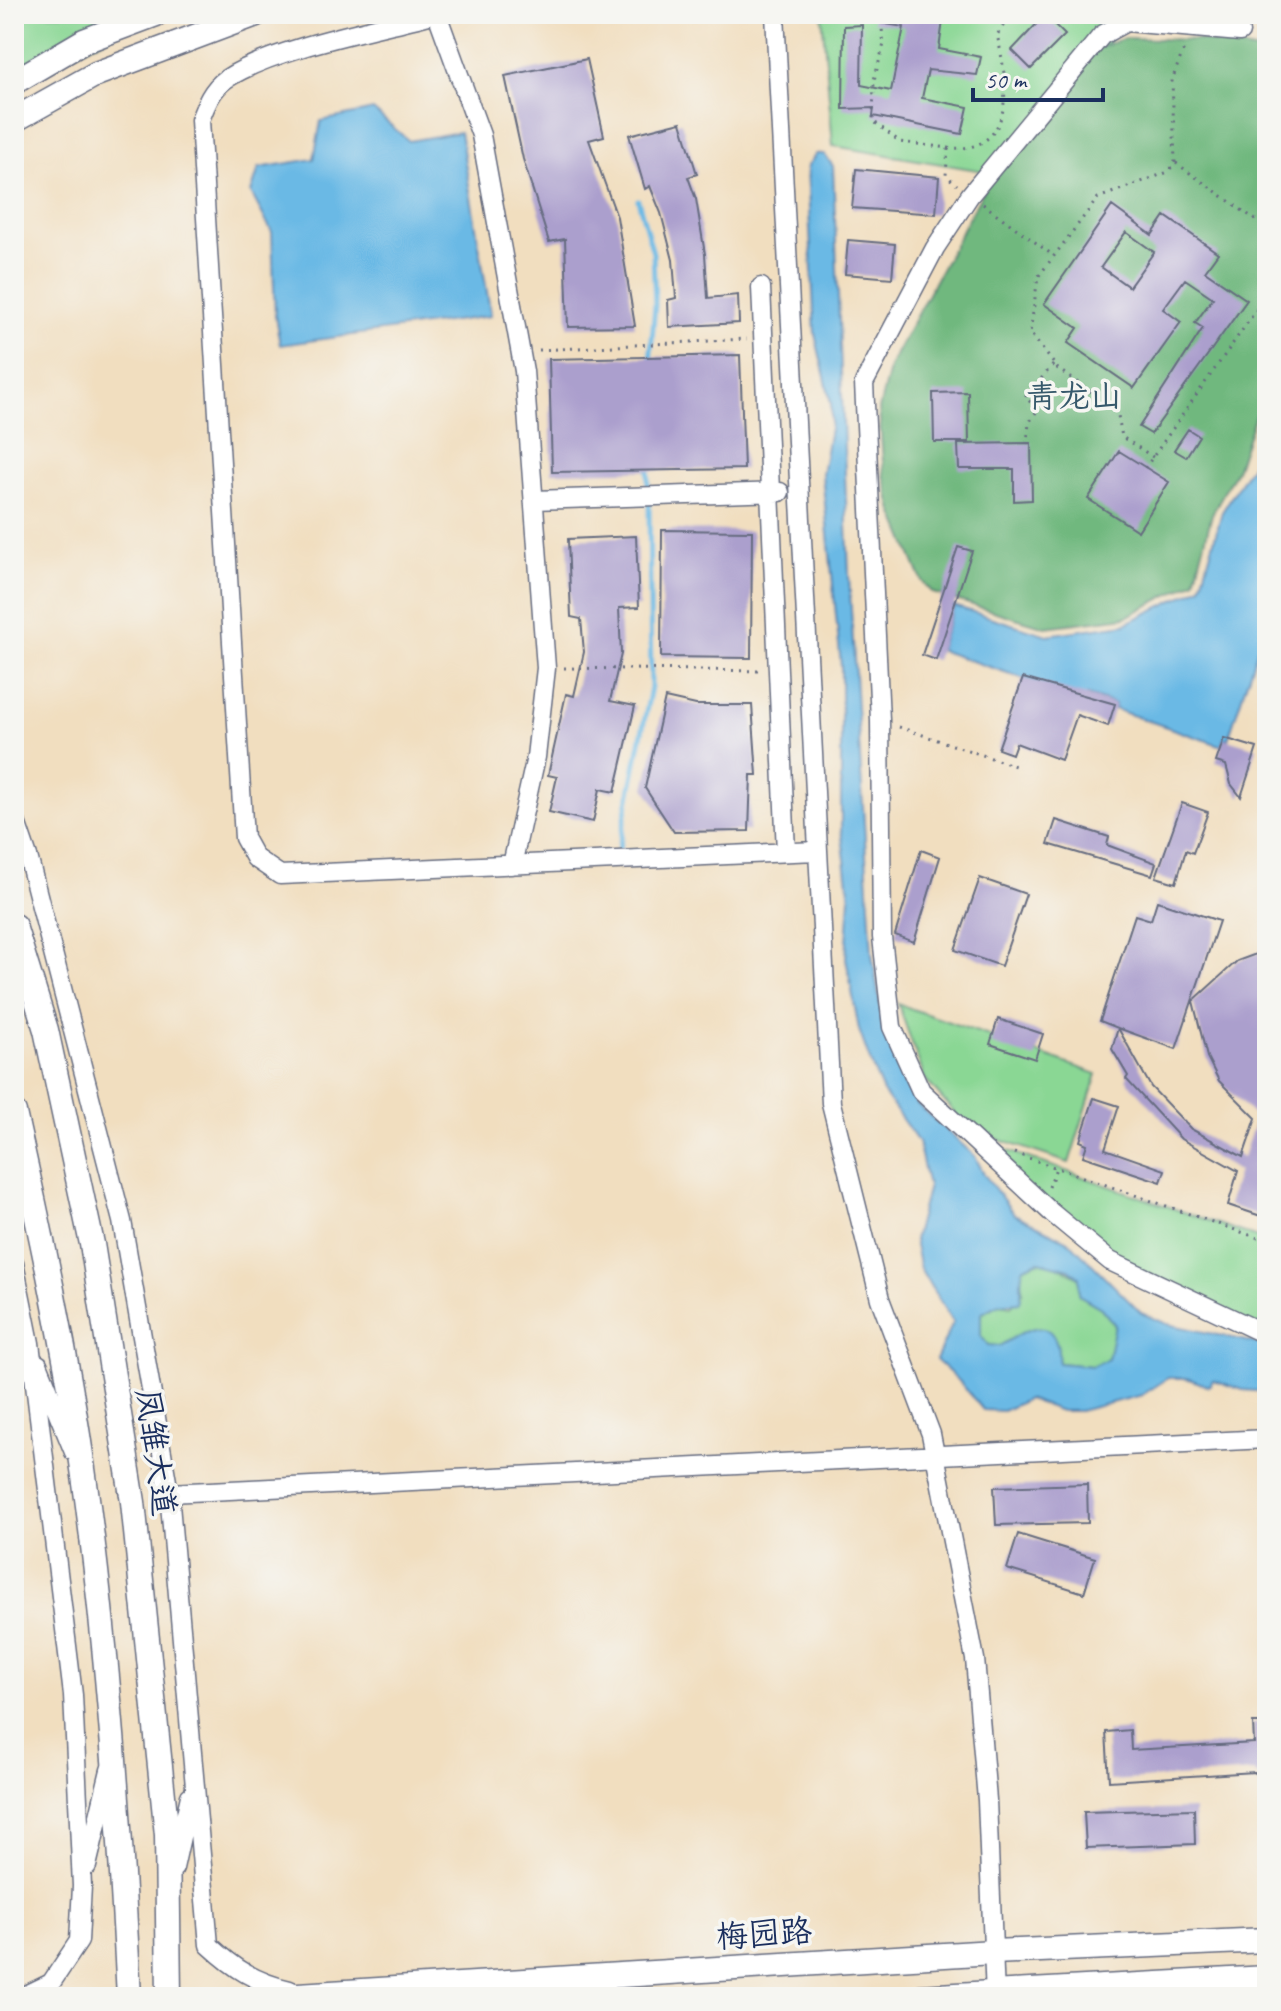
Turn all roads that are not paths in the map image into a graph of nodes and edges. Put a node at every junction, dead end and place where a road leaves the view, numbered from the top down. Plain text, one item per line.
1 (156, 14) edge
2 (256, 14) edge
3 (435, 14) edge
4 (775, 14) edge
5 (1192, 21) edge
6 (1240, 32) dead end
7 (14, 82) edge
8 (14, 120) edge
9 (761, 287) dead end
10 (770, 491) junction
11 (799, 492) junction
12 (534, 500) junction
13 (14, 816) edge
14 (817, 851) junction
15 (786, 852) junction
16 (512, 865) junction
17 (14, 926) edge
18 (14, 1113) edge
19 (14, 1263) edge
20 (1267, 1335) edge
21 (30, 1343) junction
22 (1267, 1439) edge
23 (936, 1457) junction
24 (84, 1475) junction
25 (169, 1493) junction
26 (113, 1755) junction
27 (194, 1780) junction
28 (82, 1886) junction
29 (168, 1894) junction
30 (1267, 1940) edge
31 (993, 1952) junction
32 (1267, 1978) edge
33 (308, 1994) junction
34 (995, 1995) edge
35 (22, 1997) edge
36 (129, 1997) edge
37 (169, 1997) edge
38 (266, 1997) edge
39 (920, 1997) edge

1 - 7 main road
2 - 8 main road
3 - 12 street
3 - 16 street
4 - 11 street
5 - 6 street
5 - 20 street
9 - 10 street
10 - 11 street
10 - 12 street
10 - 15 street
11 - 14 street
12 - 16 street
13 - 25 street
14 - 15 street
14 - 23 street
15 - 16 street
17 - 29 main road, 凤雏大道
18 - 24 main road
19 - 21 street
21 - 24 street
21 - 28 street
22 - 23 street
23 - 25 street
23 - 31 street
24 - 26 main road
25 - 27 street
26 - 28 street
26 - 36 main road
27 - 29 street
27 - 33 street
28 - 35 street
29 - 37 main road, 凤雏大道
30 - 31 main road, 梅园路
31 - 33 main road, 梅园路
31 - 34 street
32 - 34 main road
33 - 38 main road, 梅园路
34 - 39 main road

